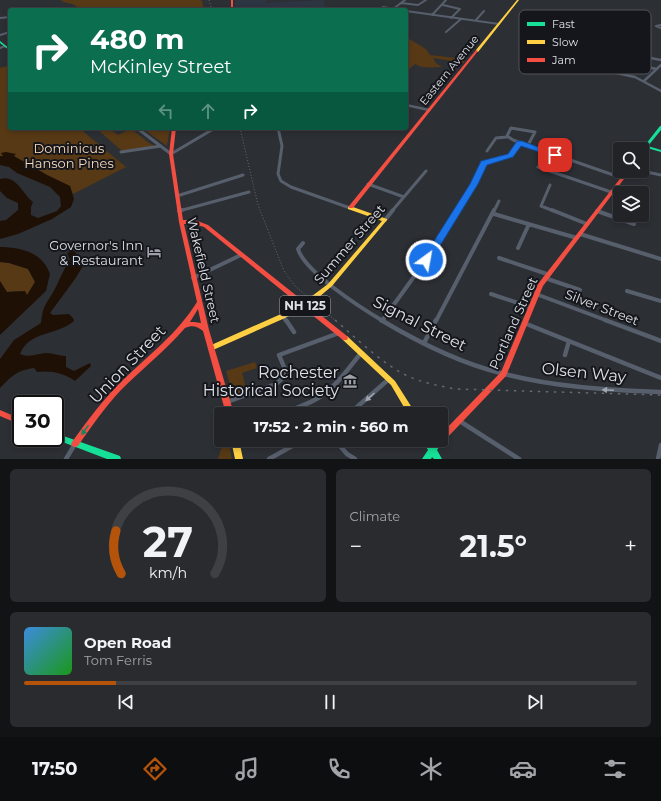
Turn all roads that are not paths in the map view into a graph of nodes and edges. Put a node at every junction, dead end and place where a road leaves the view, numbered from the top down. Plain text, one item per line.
1 (405, 0) edge
2 (426, 0) edge
3 (446, 0) edge
4 (518, 0) edge
5 (401, 3) junction
6 (443, 5) junction
7 (384, 7) dead end
8 (388, 8) edge
9 (394, 8) edge
10 (408, 11) edge
11 (484, 11) dead end
12 (432, 15) junction
13 (450, 18) junction
14 (461, 19) junction
15 (476, 20) junction
16 (499, 24) junction
17 (446, 32) dead end
18 (0, 42) edge
19 (5, 48) edge
20 (651, 58) edge
21 (661, 60) edge
22 (661, 65) edge
23 (651, 69) edge
24 (657, 70) junction
25 (621, 74) edge
26 (644, 81) junction
27 (661, 91) edge
28 (408, 105) edge
29 (429, 110) junction
30 (660, 129) edge
31 (140, 130) edge
32 (174, 130) edge
33 (212, 130) edge
34 (278, 130) edge
35 (508, 137) junction
36 (520, 143) junction
37 (649, 143) edge
38 (528, 145) junction
39 (161, 146) junction
40 (649, 150) edge
41 (487, 151) dead end
42 (661, 151) edge
43 (121, 152) dead end
44 (171, 154) junction
45 (538, 167) dead end
46 (426, 170) dead end
47 (649, 173) edge
48 (242, 175) dead end
49 (613, 175) edge
50 (661, 176) edge
51 (622, 178) edge
52 (368, 184) junction
53 (550, 185) dead end
54 (249, 192) dead end
55 (611, 192) junction
56 (177, 196) junction
57 (404, 197) junction
58 (499, 201) dead end
59 (350, 208) junction
60 (597, 210) junction
61 (179, 211) junction
62 (494, 214) junction
63 (384, 220) junction
64 (181, 222) junction
65 (528, 224) junction
66 (587, 224) junction
67 (634, 224) dead end
68 (578, 236) junction
69 (303, 243) dead end
70 (518, 248) dead end
71 (241, 255) junction
72 (499, 258) dead end
73 (661, 258) edge
74 (546, 276) junction
75 (193, 278) junction
76 (330, 284) junction
77 (580, 290) dead end
78 (627, 291) dead end
79 (491, 294) dead end
80 (536, 294) junction
81 (661, 302) edge
82 (199, 303) junction
83 (304, 305) junction
84 (530, 307) junction
85 (283, 316) junction
86 (382, 321) junction
87 (524, 323) junction
88 (180, 329) junction
89 (206, 330) junction
90 (294, 332) dead end
91 (339, 333) junction
92 (569, 341) junction
93 (661, 341) edge
94 (424, 343) junction
95 (211, 348) junction
96 (361, 353) junction
97 (565, 356) dead end
98 (504, 374) junction
99 (661, 378) edge
100 (389, 379) junction
101 (661, 392) edge
102 (227, 402) junction
103 (228, 407) edge
104 (297, 407) edge
105 (357, 407) edge
106 (408, 407) edge
107 (0, 413) edge
108 (12, 418) edge
109 (458, 420) junction
110 (448, 432) edge
111 (64, 440) edge
112 (75, 444) junction
113 (661, 445) edge
114 (236, 447) edge
115 (290, 447) edge
116 (341, 447) edge
117 (430, 447) edge
118 (435, 447) edge
119 (432, 450) junction
120 (66, 459) edge
121 (117, 459) edge
122 (239, 459) edge
123 (269, 459) edge
124 (355, 459) edge
125 (426, 459) edge
126 (438, 459) edge
127 (519, 459) edge
128 (658, 459) edge

1 - 5 street
2 - 5 street
3 - 6 street
4 - 16 street, Eastern Avenue
5 - 9 street
6 - 12 street
6 - 13 street
7 - 8 street
10 - 12 street
11 - 15 street
12 - 13 street
13 - 14 street
14 - 15 street
14 - 17 street
15 - 16 street
16 - 29 street, Eastern Avenue
18 - 19 street
20 - 21 street
22 - 24 street
23 - 24 street
24 - 26 street
25 - 26 street
26 - 27 street
28 - 29 street
29 - 52 street, Eastern Avenue
30 - 37 street
31 - 39 street
32 - 44 street, Wakefield Street
33 - 44 street
34 - 59 street
35 - 36 street
35 - 38 street
35 - 41 street
36 - 38 street
36 - 86 street
38 - 49 street
39 - 43 street
39 - 44 street
40 - 42 street
44 - 56 street, Wakefield Street
45 - 55 street
46 - 57 street, Summer Street
47 - 50 street
48 - 56 street
51 - 55 street, Portland Street
52 - 57 street
52 - 59 street, Eastern Avenue
53 - 66 street
54 - 61 street
55 - 60 street, Portland Street
56 - 61 street, Wakefield Street
57 - 63 street, Summer Street
58 - 62 street
59 - 63 street
60 - 66 street, Portland Street
60 - 67 street
61 - 64 street, Wakefield Street
62 - 65 street
62 - 94 street
63 - 76 street, Summer Street
64 - 71 street, NH 125
64 - 75 street, Wakefield Street
65 - 68 street
65 - 70 street
66 - 68 street, Portland Street
68 - 73 street
68 - 74 street, Portland Street
69 - 76 street, Signal Street
71 - 75 street
71 - 83 street, NH 125
72 - 74 street
74 - 77 street
74 - 80 street, Portland Street
75 - 82 street, Wakefield Street
76 - 83 street, Summer Street
76 - 86 street, Signal Street
78 - 81 street
79 - 84 street
80 - 84 street, Portland Street
80 - 93 street, Silver Street
82 - 88 street, Union Street
82 - 89 street, Wakefield Street
83 - 85 street, Summer Street
83 - 91 street, NH 125
84 - 87 street, Portland Street
85 - 90 street
85 - 95 street, Summer Street
86 - 94 street, Signal Street
87 - 92 street
87 - 98 street, Portland Street
88 - 89 street
88 -> 112 street, Union Street
89 - 95 street, Wakefield Street
91 - 96 street, NH 125
91 - 102 street
92 - 97 street
92 - 99 street
94 - 98 street, Signal Street
95 - 102 street, Wakefield Street
96 - 100 street, NH 125
96 - 104 street
101 -> 98 street, Olsen Way
98 - 109 street, Portland Street
100 -> 105 street
100 - 106 street, NH 125
102 - 103 street, Wakefield Street
107 - 108 street
109 - 110 street, Portland Street
109 - 127 street
111 - 112 street
112 - 120 street
112 - 121 street
113 - 128 street
114 - 122 street
115 - 123 street
116 - 124 street
117 - 119 street
118 - 119 street, Portland Street
119 - 125 street, Portland Street
119 - 126 street

